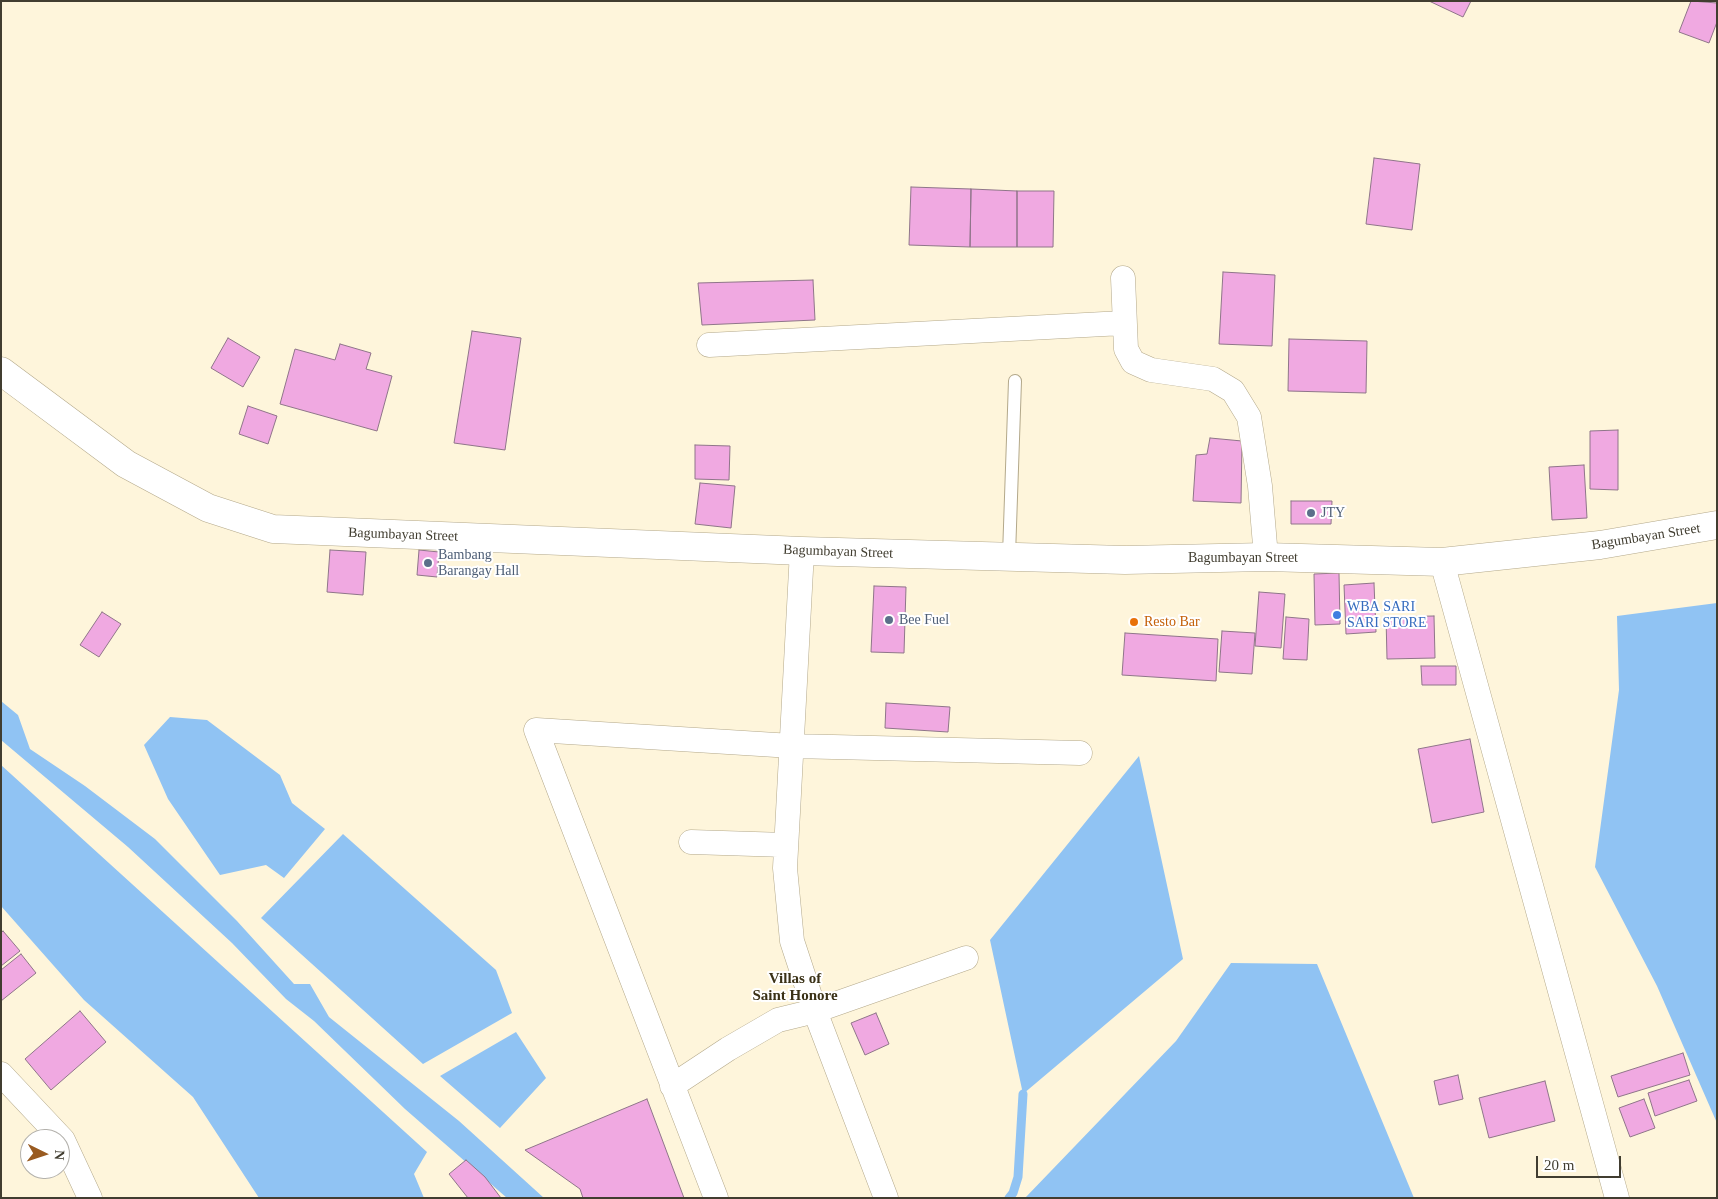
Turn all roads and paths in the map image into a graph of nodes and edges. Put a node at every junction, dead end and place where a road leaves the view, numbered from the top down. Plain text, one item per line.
1 (1123, 278) dead end
2 (1124, 323) junction
3 (709, 345) dead end
4 (1, 371) edge
5 (1015, 382) dead end
6 (1717, 525) edge
7 (802, 551) junction
8 (1008, 555) junction
9 (1266, 557) junction
10 (1442, 562) junction
11 (792, 746) junction
12 (1080, 753) dead end
13 (691, 842) dead end
14 (786, 845) junction
15 (966, 958) dead end
16 (814, 1011) junction
17 (1, 1074) edge
18 (672, 1086) junction
19 (90, 1198) edge
20 (716, 1198) edge
21 (886, 1198) edge
22 (1617, 1198) edge

1 - 2 street
2 - 3 street
2 - 9 street
4 - 7 main road, Bagumbayan Street
5 - 8 lane
6 - 10 main road, Bagumbayan Street
7 - 8 main road, Bagumbayan Street
7 - 11 street
8 - 9 main road, Bagumbayan Street
9 - 10 main road, Bagumbayan Street
10 - 22 street
11 - 12 street
11 - 14 street
11 - 18 street
13 - 14 street
14 - 16 street
15 - 16 street
16 - 18 street
16 - 21 street
17 - 19 street
18 - 20 street

